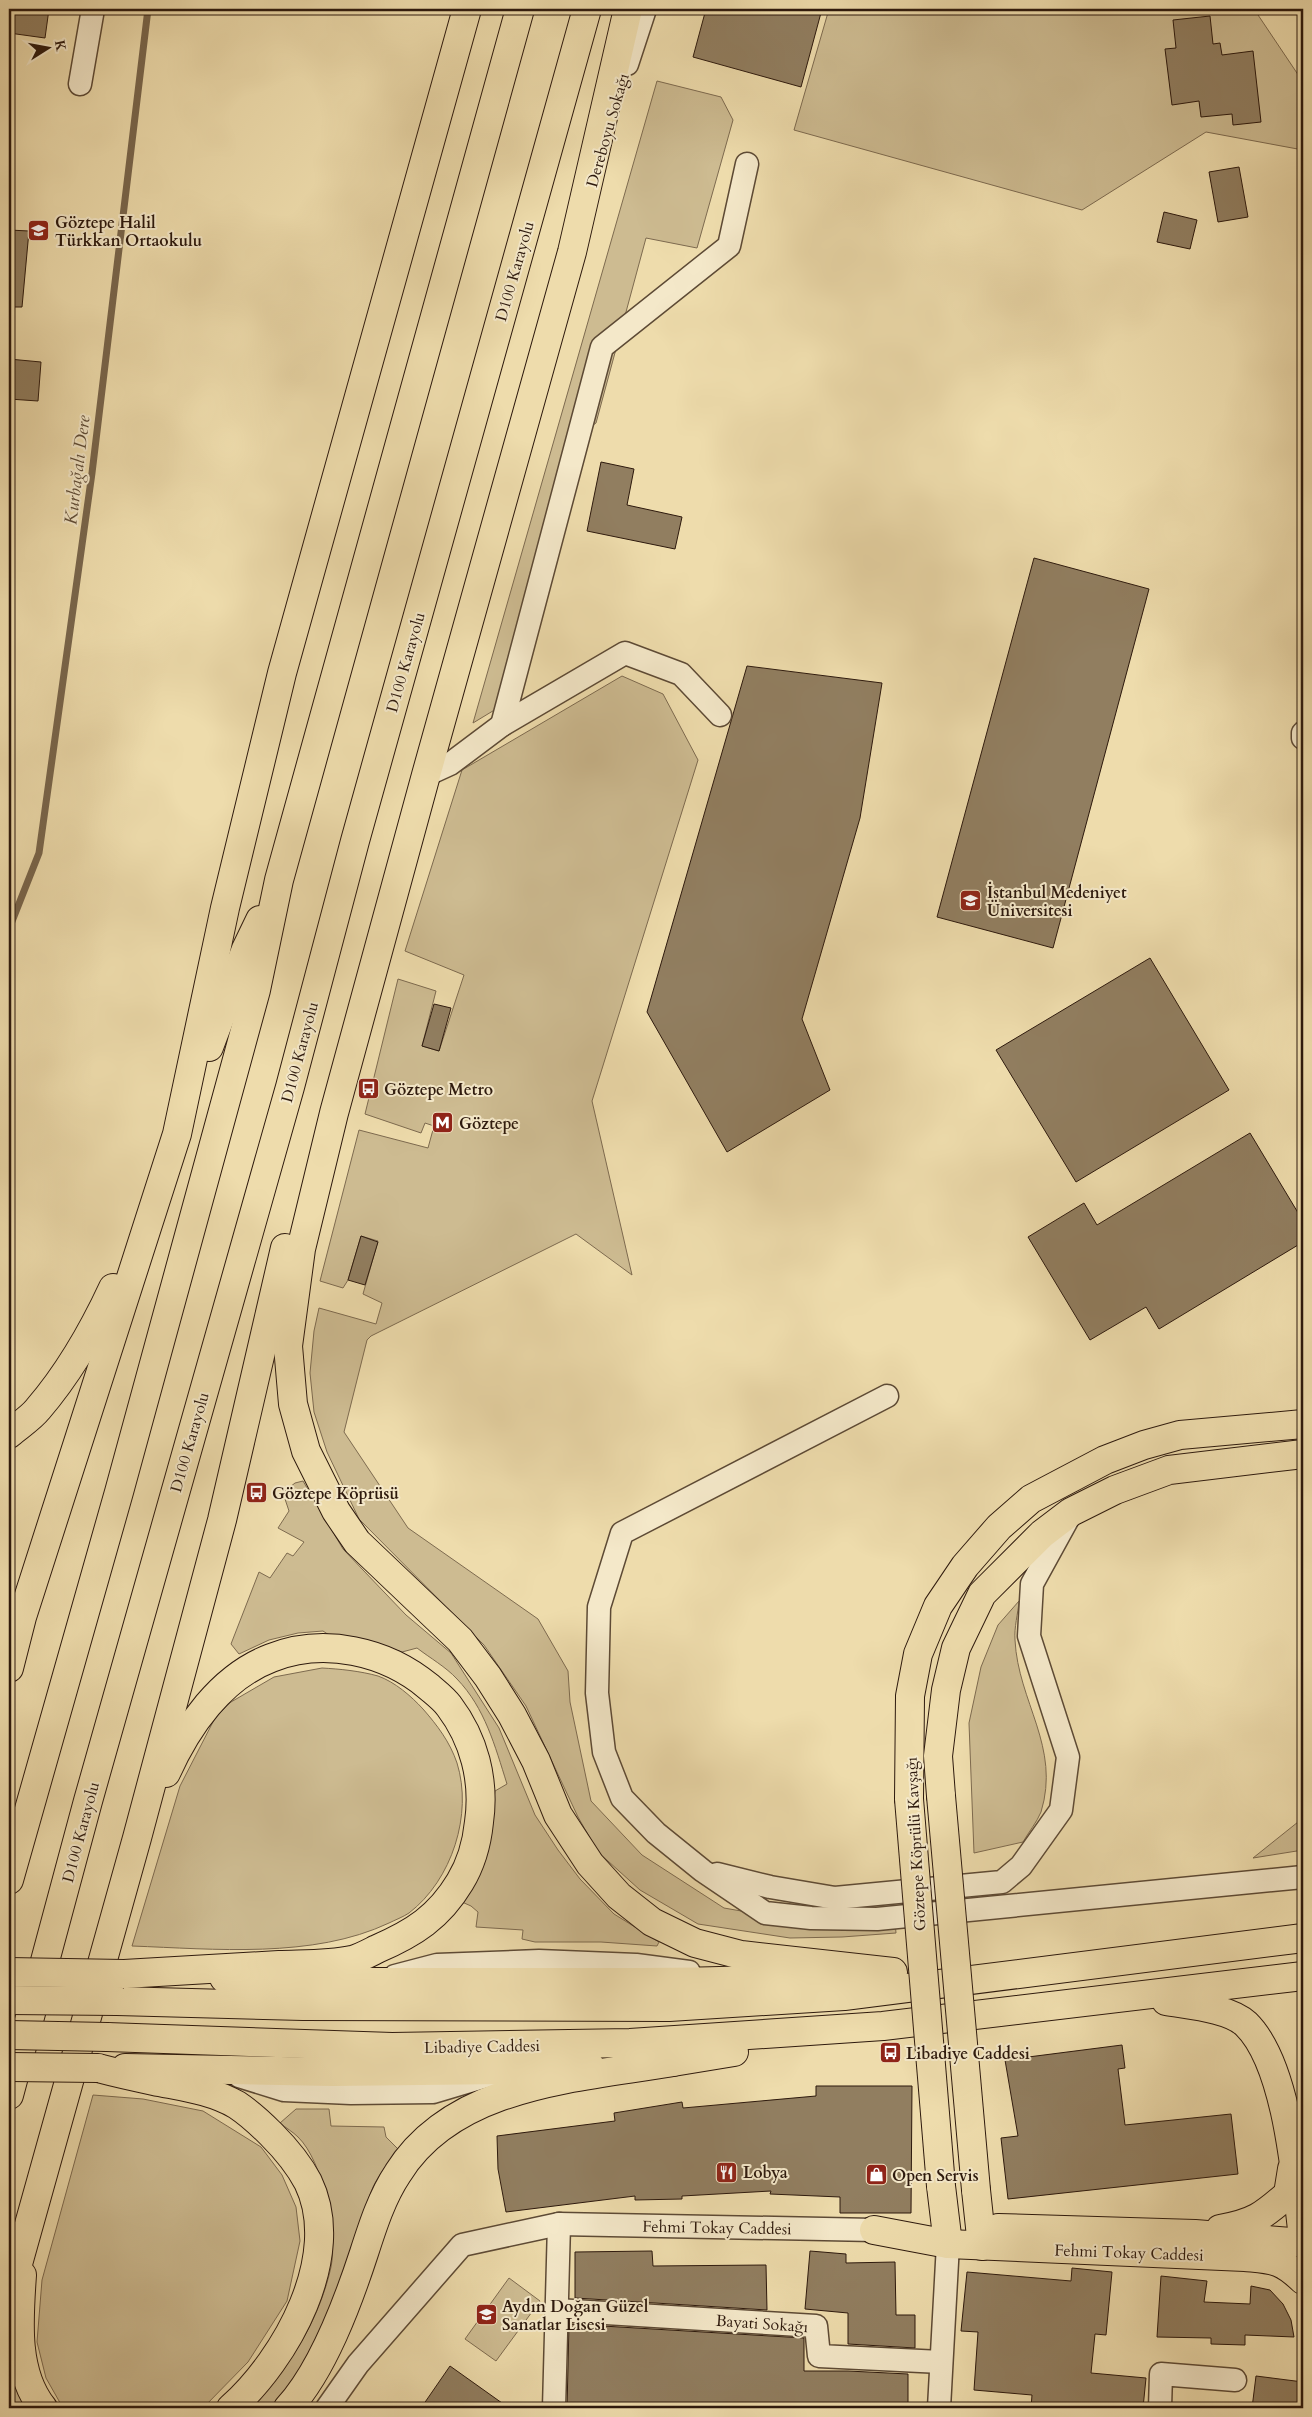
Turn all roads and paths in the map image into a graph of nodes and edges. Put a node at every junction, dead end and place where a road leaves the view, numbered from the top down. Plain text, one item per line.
1 (93, 9) edge
2 (467, 9) edge
3 (520, 9) edge
4 (587, 9) edge
5 (628, 9) edge
6 (645, 9) edge
7 (80, 84) dead end
8 (747, 164) dead end
9 (572, 252) junction
10 (720, 715) dead end
11 (502, 725) junction
12 (1303, 733) edge
13 (1303, 738) edge
14 (426, 775) junction
15 (279, 880) junction
16 (334, 1113) junction
17 (176, 1134) junction
18 (160, 1187) junction
19 (887, 1396) dead end
20 (1303, 1424) edge
21 (9, 1434) edge
22 (1303, 1454) edge
23 (1071, 1512) junction
24 (9, 1668) edge
25 (137, 1838) junction
26 (703, 1871) junction
27 (1303, 1877) edge
28 (9, 1880) edge
29 (1303, 1938) edge
30 (1112, 1961) junction
31 (9, 1972) edge
32 (893, 1972) junction
33 (124, 1974) junction
34 (1303, 1976) edge
35 (1140, 1996) junction
36 (9, 2000) edge
37 (883, 2026) junction
38 (9, 2036) edge
39 (673, 2062) junction
40 (9, 2067) edge
41 (98, 2068) junction
42 (9, 2095) edge
43 (1292, 2162) junction
44 (559, 2224) junction
45 (874, 2230) joint
46 (1195, 2234) junction
47 (947, 2236) junction
48 (25, 2237) junction
49 (981, 2237) junction
50 (1303, 2238) edge
51 (1303, 2243) edge
52 (1303, 2280) edge
53 (9, 2296) edge
54 (557, 2310) junction
55 (941, 2362) junction
56 (1235, 2380) dead end
57 (43, 2408) edge
58 (231, 2408) edge
59 (288, 2408) edge
60 (327, 2408) edge
61 (554, 2408) edge
62 (939, 2408) edge
63 (1160, 2408) edge

1 - 7 street
2 - 17 main road
3 - 15 main road
4 - 42 main road, D100 Karayolu
5 - 9 main road
6 - 9 street, Dereboyu Sokağı
8 - 11 street
9 - 14 main road
10 - 11 street
11 - 14 street
12 - 13 street
14 - 16 main road
15 - 17 main road
15 - 28 main road
16 - 25 main road
16 - 32 main road
17 - 18 main road
18 - 21 main road
18 - 24 main road
19 - 26 street
20 - 47 main road, Göztepe Köprülü Kavşağı, bridge
22 - 23 main road, Göztepe Köprülü Kavşağı
23 - 26 street
23 - 49 main road, Göztepe Köprülü Kavşağı, bridge
25 - 33 main road
25 - 48 main road
26 - 27 street
29 - 30 main road
30 - 32 main road
30 - 36 main road, bridge
31 - 33 main road, bridge
32 - 33 main road
34 - 35 main road, Libadiye Caddesi
35 - 37 main road, Libadiye Caddesi
35 - 43 main road
37 - 38 main road, Libadiye Caddesi, bridge
37 - 39 main road
39 - 41 main road
39 - 59 main road
40 - 41 main road, bridge
41 - 58 main road
43 - 46 main road
43 - 50 main road
44 - 45 street, Fehmi Tokay Caddesi
44 - 54 street
44 - 60 street, Fehmi Tokay Caddesi
45 - 47 main road, Fehmi Tokay Caddesi
46 - 49 main road, Fehmi Tokay Caddesi
46 - 51 main road
47 - 49 main road, Fehmi Tokay Caddesi
47 - 55 street
48 - 53 main road
48 - 57 main road
49 - 52 main road, Fehmi Tokay Caddesi
54 - 55 street, Bayati Sokağı
54 - 61 street
55 - 62 street
56 - 63 street

